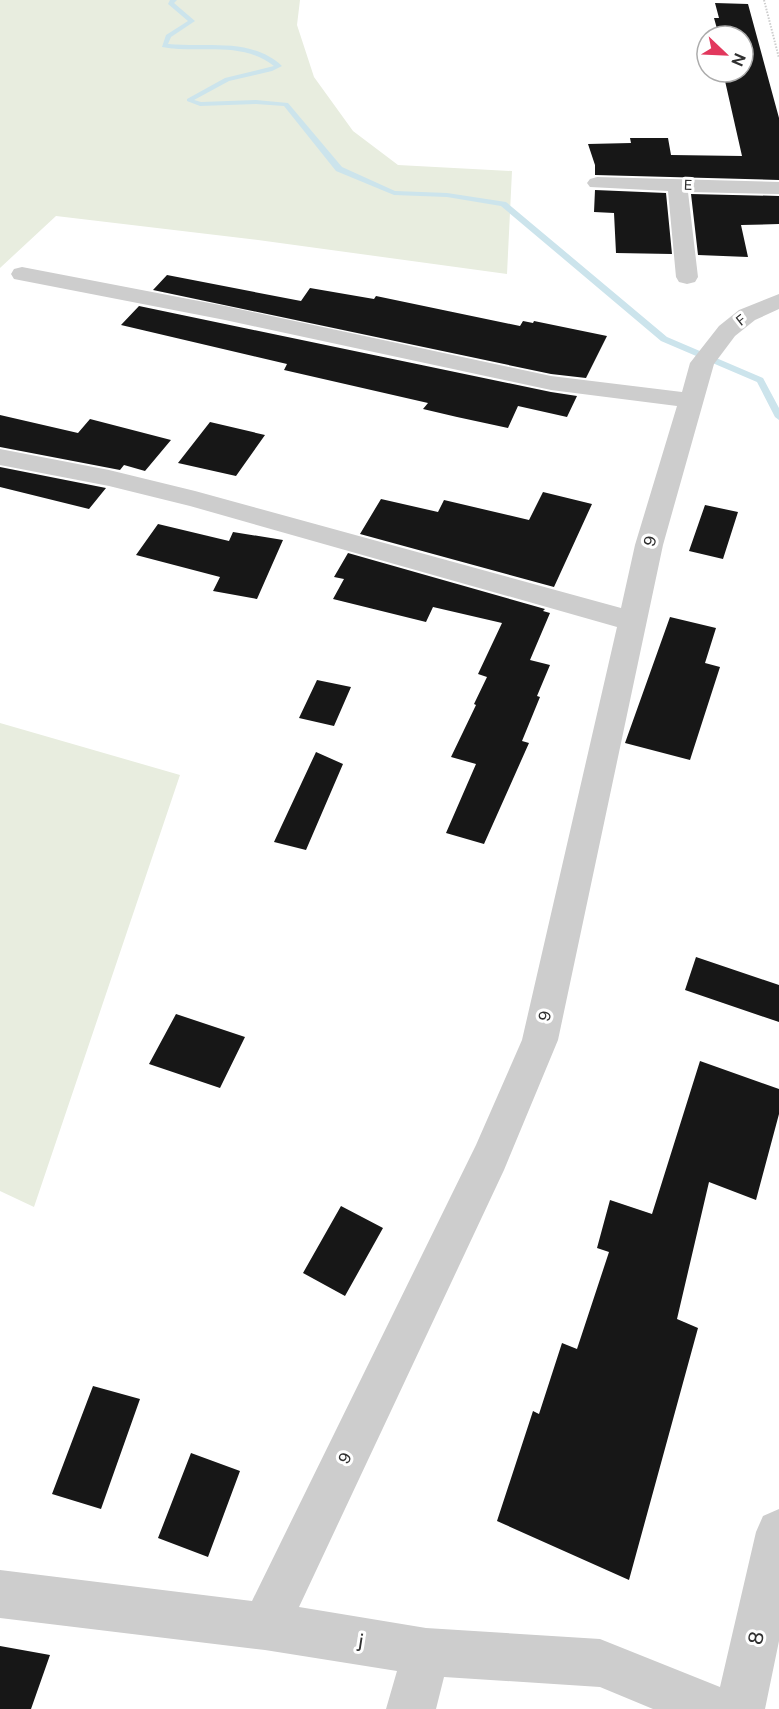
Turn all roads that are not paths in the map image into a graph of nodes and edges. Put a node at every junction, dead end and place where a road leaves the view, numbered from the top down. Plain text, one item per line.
1 (597, 183) dead end
2 (677, 185) junction
3 (779, 188) edge
4 (22, 274) dead end
5 (687, 277) dead end
6 (779, 301) edge
7 (707, 357) joint
8 (690, 400) junction
9 (0, 457) edge
10 (632, 621) junction
11 (779, 1532) edge
12 (0, 1594) edge
13 (265, 1626) junction
14 (426, 1652) junction
15 (411, 1709) edge
16 (714, 1709) edge
17 (740, 1709) edge

1 - 2 street, E
2 - 3 street, E
2 - 5 street
4 - 8 street
6 - 7 street, F
7 - 8 street, 9
8 - 10 street, 9
9 - 10 street
10 - 13 street, 9
11 - 17 street, 8
12 - 13 street, j
13 - 14 street, j
14 - 15 street
14 - 16 street, j

